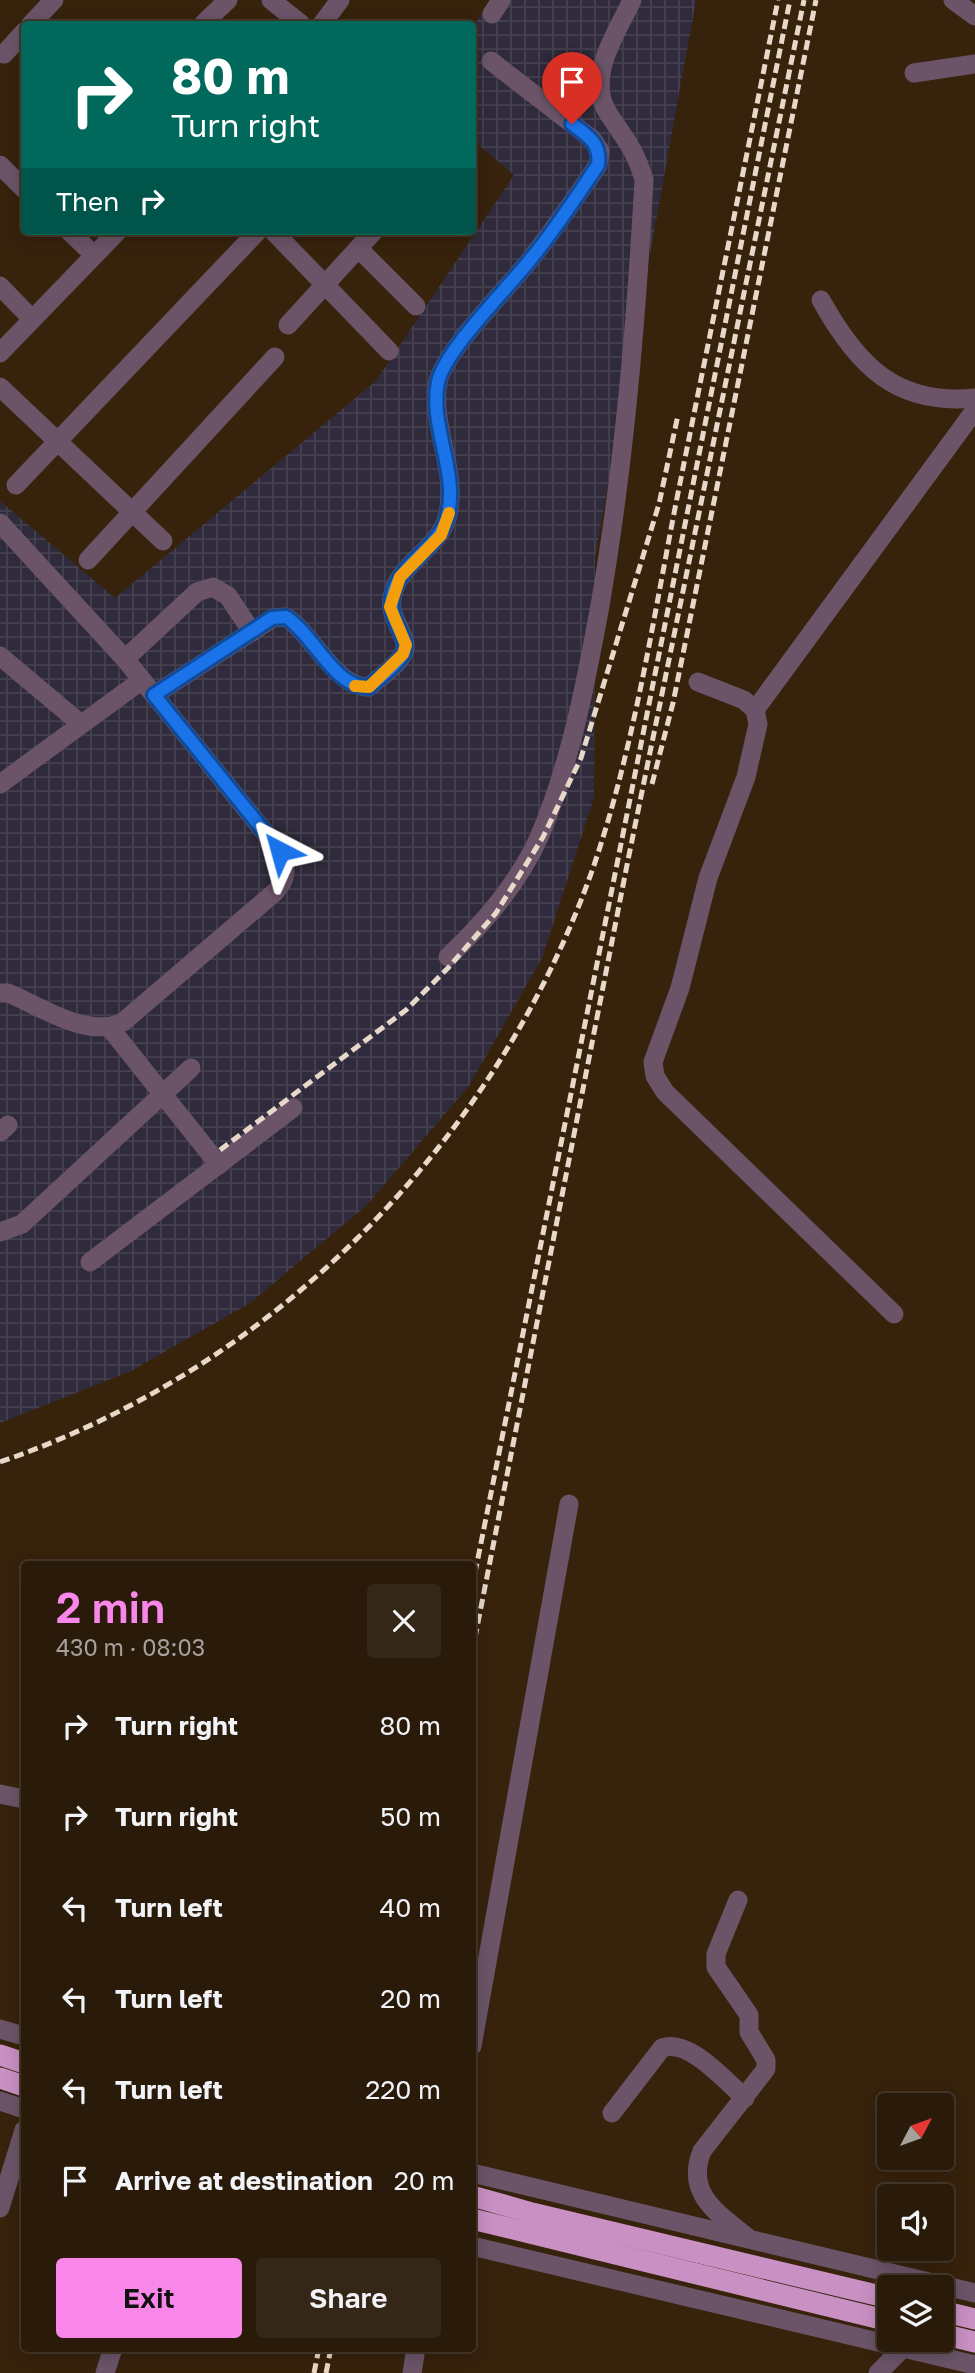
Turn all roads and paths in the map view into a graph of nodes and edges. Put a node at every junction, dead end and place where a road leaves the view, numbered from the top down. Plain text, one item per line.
1 (54, 0) edge
2 (228, 0) edge
3 (271, 0) edge
4 (341, 0) edge
5 (632, 0) edge
6 (953, 0) edge
7 (975, 16) edge
8 (34, 21) edge
9 (205, 21) edge
10 (296, 21) edge
11 (324, 21) edge
12 (21, 35) edge
13 (4, 54) dead end
14 (491, 61) dead end
15 (975, 64) edge
16 (914, 73) dead end
17 (0, 165) edge
18 (21, 186) edge
19 (73, 235) edge
20 (114, 235) edge
21 (254, 235) edge
22 (277, 235) edge
23 (371, 235) edge
24 (359, 249) junction
25 (94, 255) junction
26 (0, 286) edge
27 (326, 286) junction
28 (821, 300) dead end
29 (416, 306) dead end
30 (31, 318) junction
31 (288, 325) dead end
32 (389, 351) dead end
33 (0, 353) edge
34 (275, 357) dead end
35 (0, 387) edge
36 (975, 398) edge
37 (975, 410) edge
38 (59, 443) junction
39 (16, 485) dead end
40 (131, 511) junction
41 (0, 523) edge
42 (163, 541) dead end
43 (88, 560) dead end
44 (252, 632) junction
45 (0, 656) edge
46 (125, 659) junction
47 (698, 682) dead end
48 (148, 687) junction
49 (755, 710) junction
50 (82, 724) junction
51 (0, 784) edge
52 (448, 957) dead end
53 (0, 993) edge
54 (110, 1028) junction
55 (191, 1068) dead end
56 (162, 1091) junction
57 (293, 1108) dead end
58 (219, 1166) junction
59 (0, 1231) edge
60 (90, 1262) dead end
61 (894, 1314) dead end
62 (569, 1504) dead end
63 (0, 1794) edge
64 (21, 1798) edge
65 (738, 1900) dead end
66 (476, 2024) edge
67 (0, 2029) edge
68 (21, 2035) edge
69 (0, 2055) edge
70 (21, 2062) edge
71 (0, 2078) edge
72 (21, 2085) edge
73 (745, 2098) junction
74 (0, 2101) edge
75 (21, 2108) edge
76 (612, 2113) dead end
77 (21, 2140) edge
78 (476, 2174) edge
79 (476, 2197) edge
80 (0, 2208) edge
81 (476, 2220) edge
82 (752, 2241) junction
83 (476, 2247) edge
84 (975, 2293) edge
85 (877, 2295) edge
86 (954, 2314) edge
87 (877, 2318) edge
88 (975, 2319) edge
89 (954, 2337) edge
90 (877, 2342) edge
91 (975, 2342) edge
92 (112, 2352) edge
93 (415, 2352) edge
94 (899, 2352) edge
95 (920, 2352) edge
96 (975, 2365) edge
97 (104, 2373) edge
98 (412, 2373) edge
99 (878, 2373) edge

1 - 8 street
2 - 9 street
3 - 10 street
4 - 11 street
5 - 52 street
6 - 7 street
12 - 13 street
14 - 44 street
15 - 16 street
17 - 18 street
19 - 25 street
20 - 25 street
21 - 38 street
22 - 27 street
23 - 24 street
24 - 27 street
24 - 29 street
25 - 30 street
26 - 30 street
27 - 31 street
27 - 32 street
28 - 36 street
30 - 33 street
34 - 40 street
35 - 38 street
37 - 49 street
38 - 39 street
38 - 40 street
40 - 42 street
40 - 43 street
41 - 46 street
44 - 46 street
44 - 48 street
45 - 50 street
46 - 48 street
47 - 49 street
48 - 50 street
48 - 54 street
49 - 61 street
50 - 51 street
53 - 54 street
54 - 56 street
55 - 56 street
56 - 58 street
56 - 59 street
57 - 58 street
58 - 60 street
62 - 66 street
63 - 64 street
65 - 73 street
67 - 68 street
69 - 70 highway
71 - 72 highway
73 - 76 street
73 - 82 street
74 - 75 street
77 - 80 street
78 - 82 street
79 - 85 highway
81 - 87 highway
82 - 84 street
83 - 90 street
86 - 88 highway
89 - 91 highway
92 - 97 street
93 - 98 street
94 - 99 street
95 - 96 street

